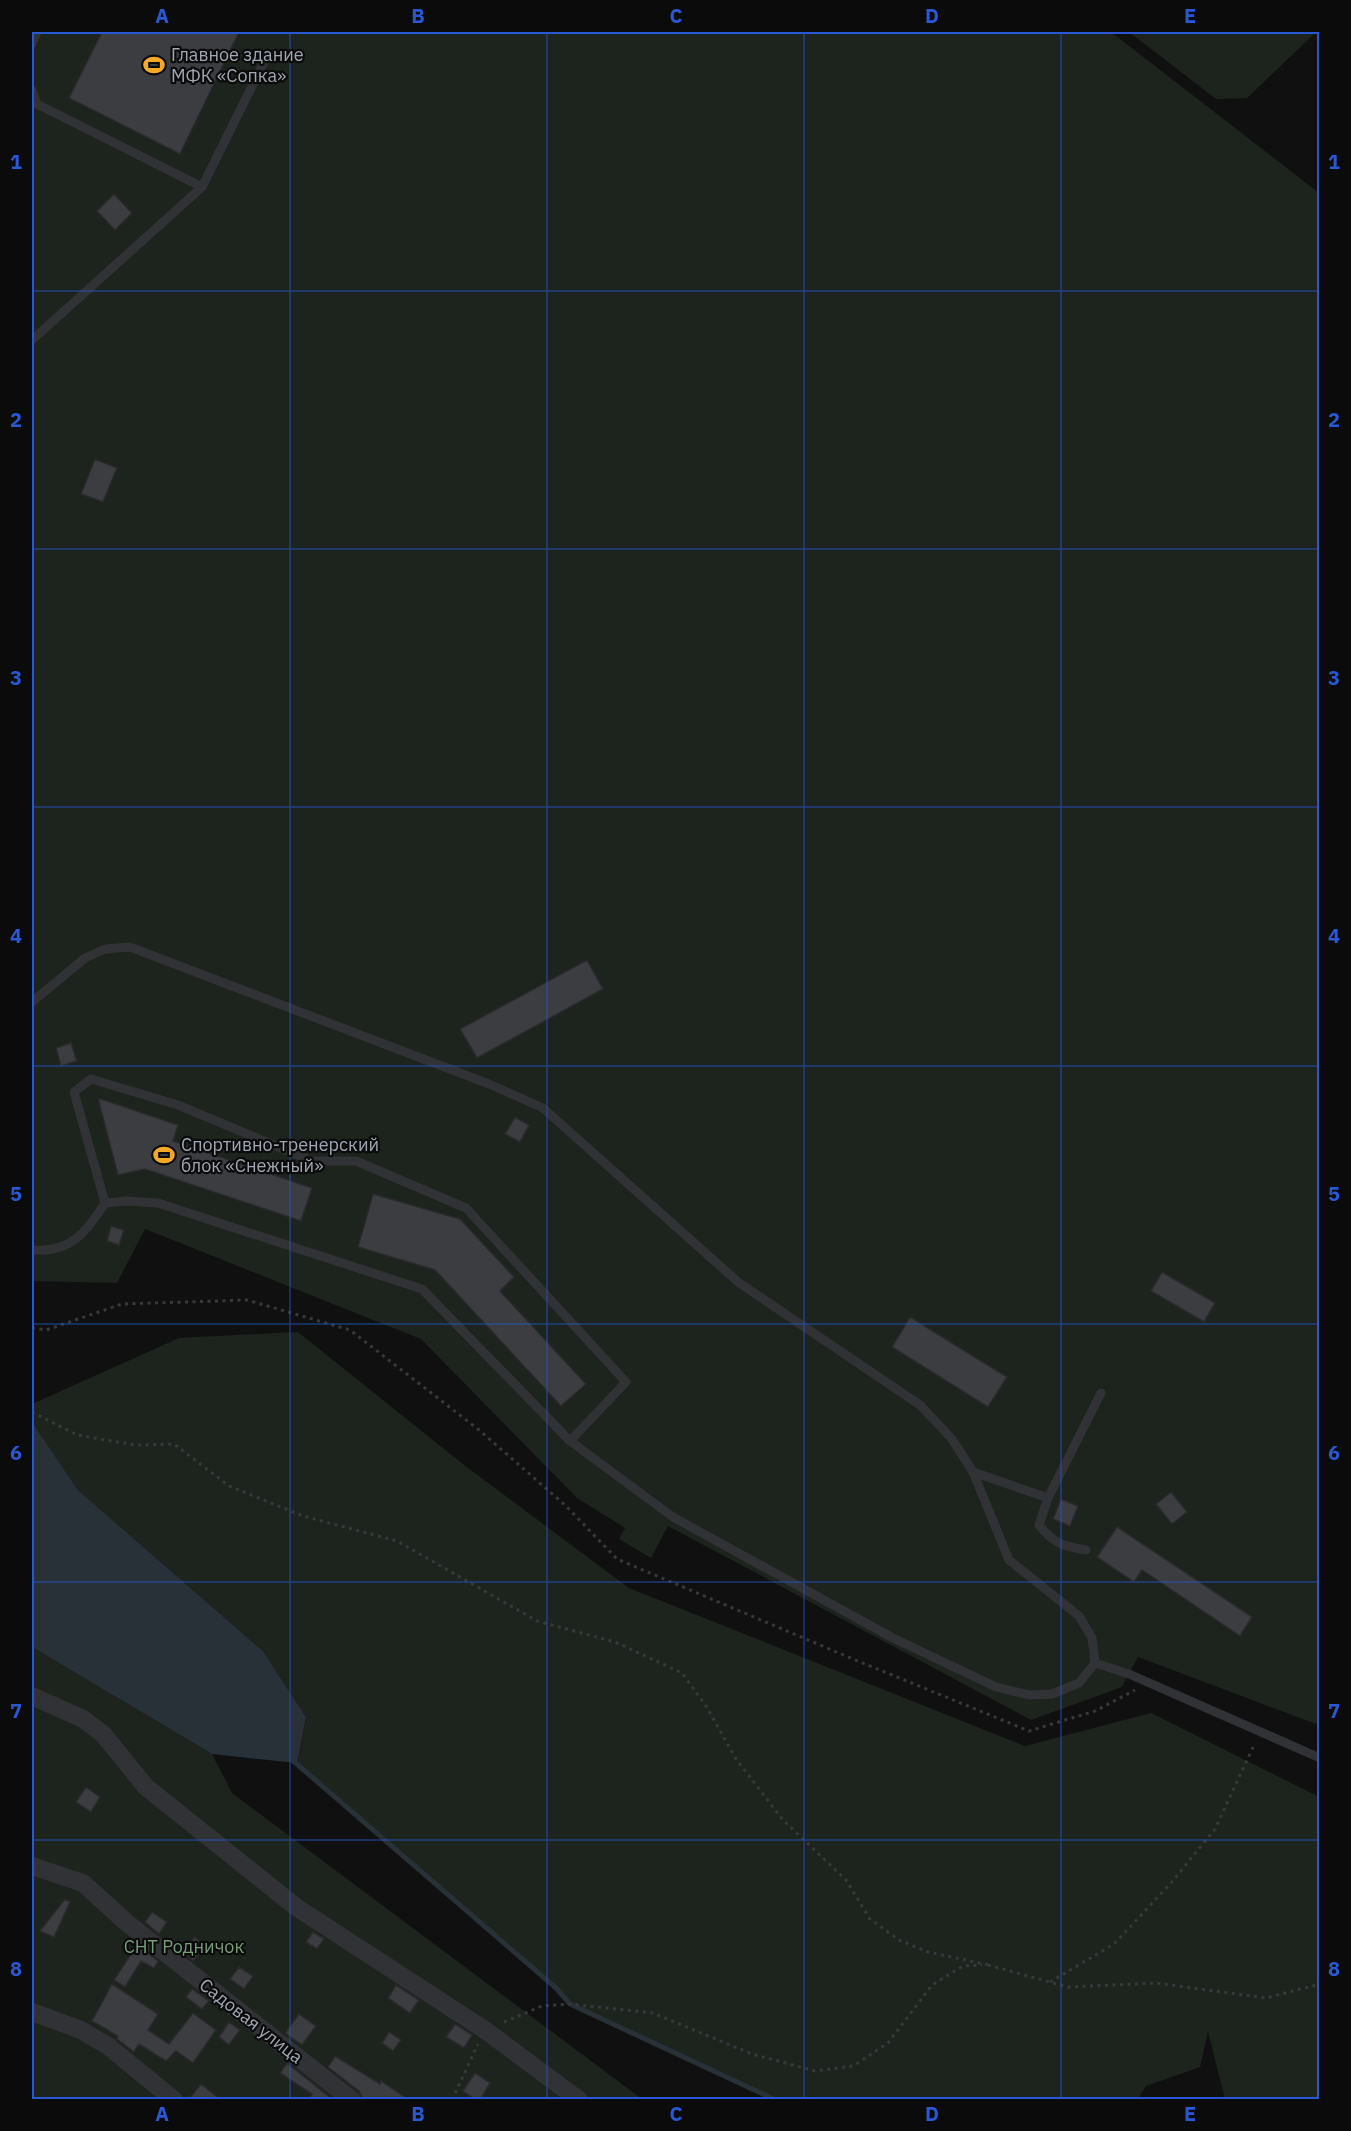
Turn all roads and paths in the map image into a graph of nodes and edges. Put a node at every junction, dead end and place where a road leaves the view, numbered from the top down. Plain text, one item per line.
1 (37, 32) edge
2 (32, 44) edge
3 (266, 58) dead end
4 (32, 90) edge
5 (202, 187) junction
6 (32, 340) edge
7 (32, 1002) edge
8 (105, 1203) junction
9 (32, 1250) edge
10 (32, 1328) edge
11 (1101, 1393) dead end
12 (32, 1412) edge
13 (570, 1442) junction
14 (974, 1472) junction
15 (1048, 1498) junction
16 (1086, 1550) dead end
17 (1095, 1663) junction
18 (1149, 1684) junction
19 (32, 1696) edge
20 (1260, 1732) junction
21 (1320, 1758) edge
22 (32, 1866) edge
23 (989, 1965) junction
24 (1050, 1982) junction
25 (1320, 1984) edge
26 (32, 2012) edge
27 (485, 2030) junction
28 (174, 2100) edge
29 (352, 2100) edge
30 (452, 2100) edge
31 (579, 2100) edge

1 - 2 lane
3 - 5 lane
4 - 5 lane
5 - 6 lane
7 - 14 lane
8 - 9 lane
8 - 13 lane
8 - 13 lane
10 - 18 path
11 - 15 lane
12 - 23 path
13 - 17 lane
14 - 15 lane
14 - 17 lane
15 - 16 lane
17 - 18 lane
18 - 20 lane
19 - 27 street
20 - 21 lane
20 - 24 path
22 - 29 street, Садовая улица
23 - 24 path
23 - 27 path
24 - 25 path
26 - 28 street
27 - 30 path
27 - 31 street

